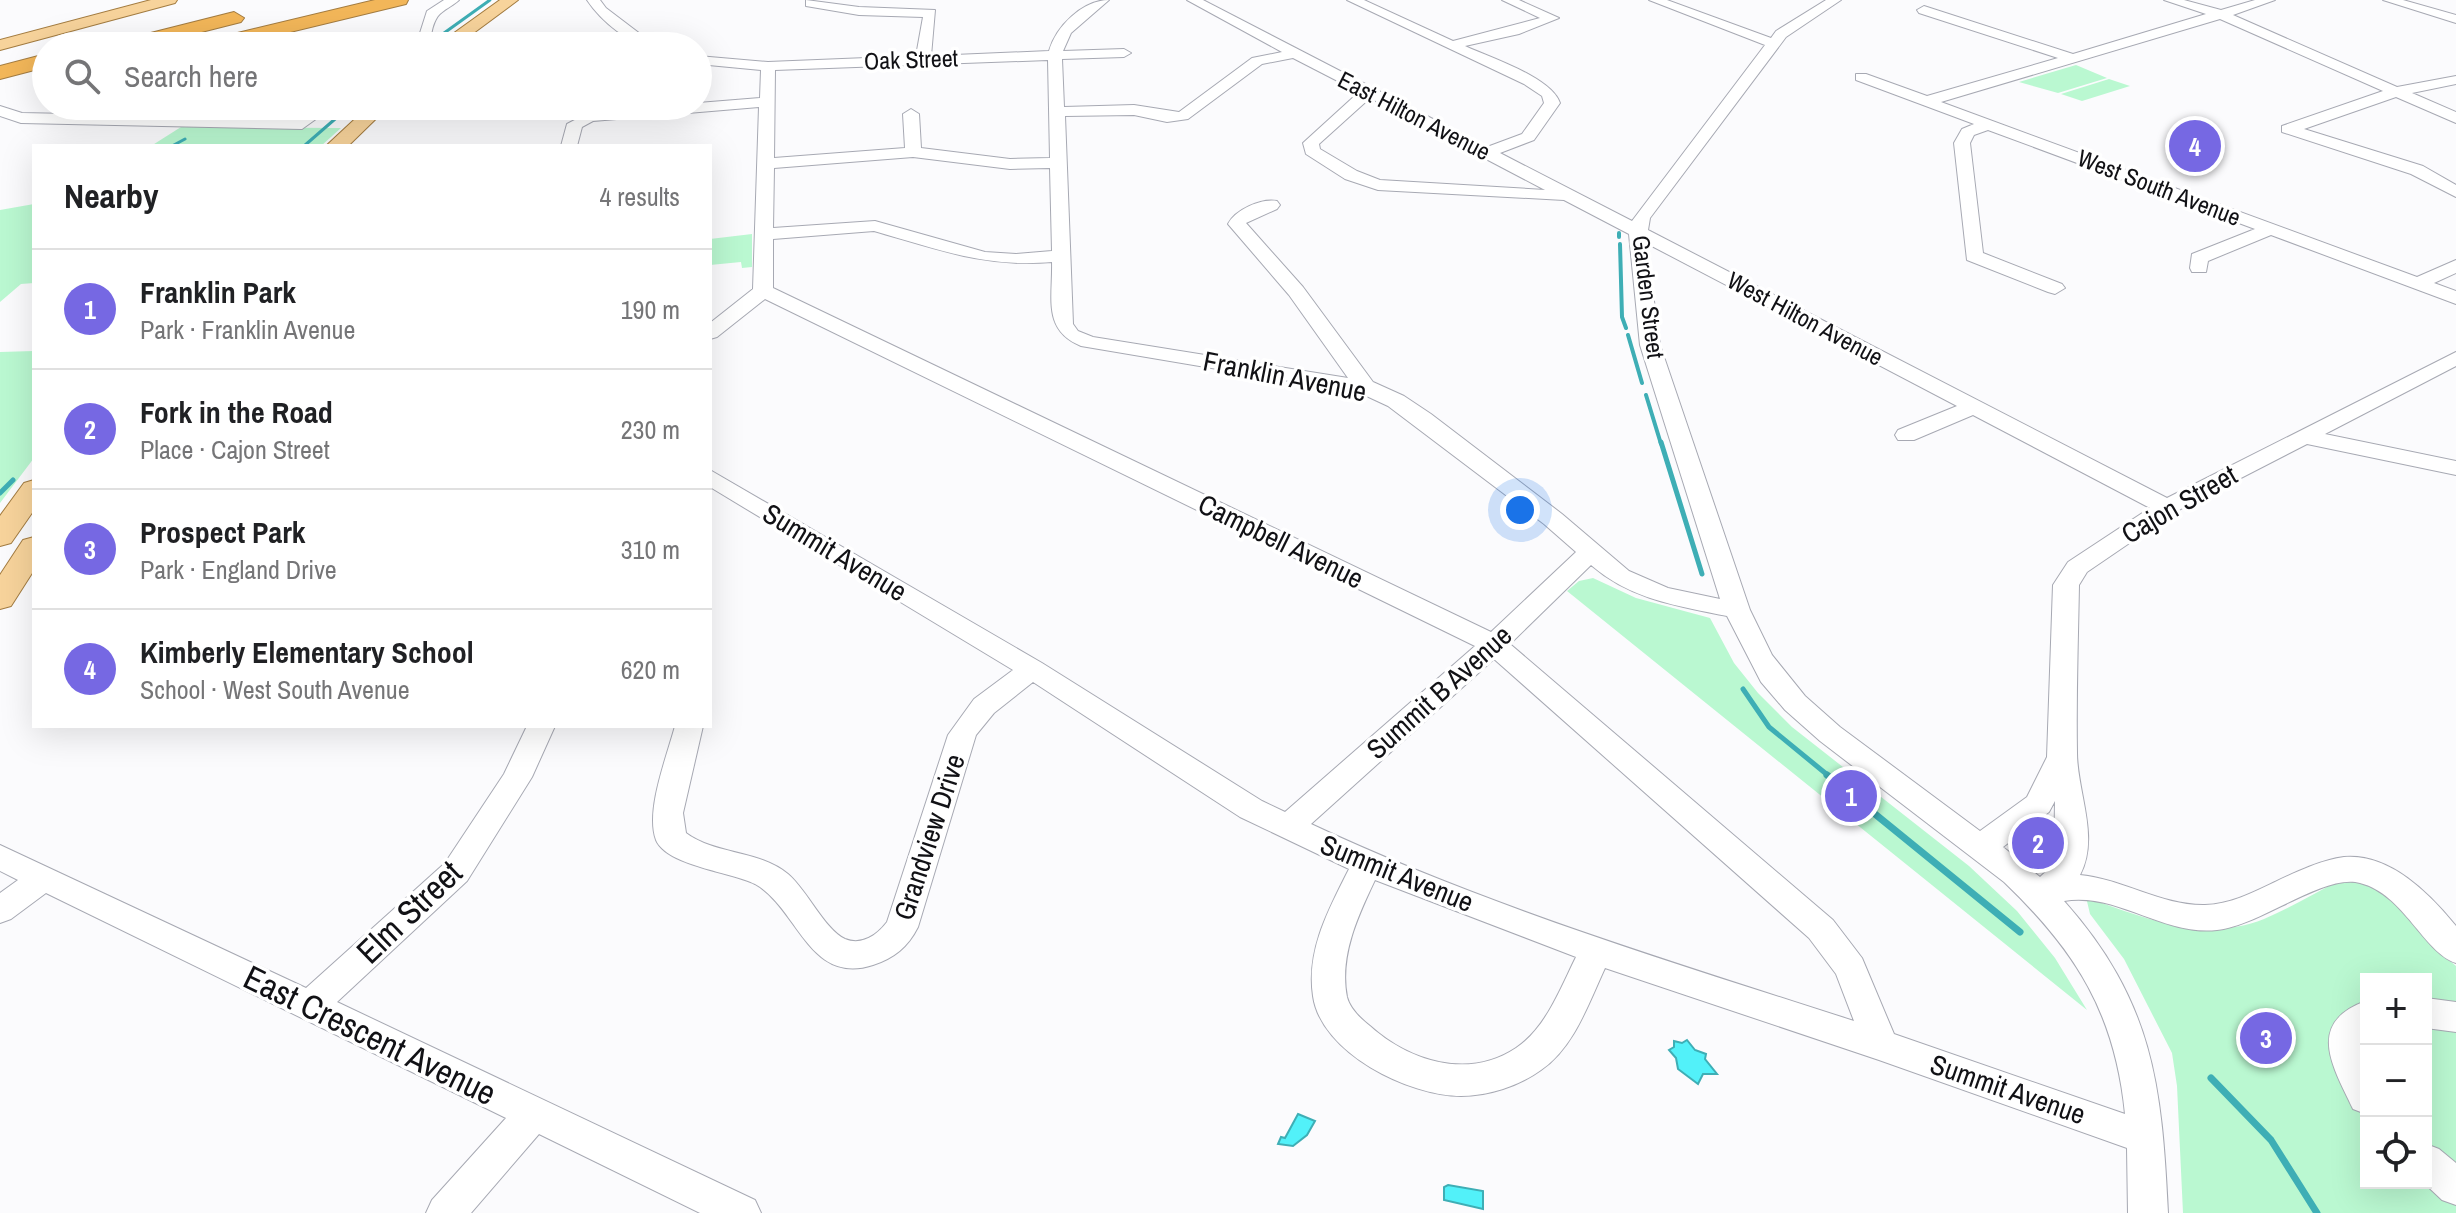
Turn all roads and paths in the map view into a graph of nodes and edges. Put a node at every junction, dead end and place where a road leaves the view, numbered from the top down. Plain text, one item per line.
1 (169, 0) edge
2 (348, 0) edge
3 (399, 0) edge
4 (453, 0) edge
5 (510, 0) edge
6 (527, 0) edge
7 (593, 0) edge
8 (1103, 0) edge
9 (1193, 0) edge
10 (1353, 0) edge
11 (1508, 0) edge
12 (1655, 0) edge
13 (1835, 0) edge
14 (2170, 0) edge
15 (2269, 0) edge
16 (2389, 0) edge
17 (2434, 0) edge
18 (811, 3) dead end
19 (1942, 3) dead end
20 (2413, 6) junction
21 (2220, 14) junction
22 (2456, 19) edge
23 (49, 32) edge
24 (155, 32) edge
25 (170, 32) edge
26 (224, 32) edge
27 (265, 32) edge
28 (427, 32) edge
29 (465, 32) edge
30 (482, 32) edge
31 (630, 32) edge
32 (32, 36) edge
33 (1773, 43) junction
34 (0, 45) edge
35 (1453, 45) junction
36 (1124, 53) dead end
37 (1292, 54) junction
38 (1055, 55) junction
39 (2072, 58) junction
40 (923, 60) junction
41 (712, 61) edge
42 (768, 66) junction
43 (32, 67) edge
44 (0, 75) edge
45 (1861, 77) dead end
46 (2456, 80) edge
47 (32, 83) edge
48 (0, 91) edge
49 (2398, 91) junction
50 (1367, 93) junction
51 (1927, 101) junction
52 (766, 102) junction
53 (712, 107) edge
54 (0, 111) edge
55 (1058, 112) junction
56 (911, 114) dead end
57 (32, 118) edge
58 (2456, 118) edge
59 (115, 120) edge
60 (307, 120) edge
61 (365, 120) edge
62 (383, 120) edge
63 (584, 120) edge
64 (1989, 124) junction
65 (338, 144) edge
66 (358, 144) edge
67 (570, 144) edge
68 (913, 152) junction
69 (1486, 153) junction
70 (1059, 163) junction
71 (765, 164) junction
72 (2456, 192) edge
73 (1571, 197) junction
74 (1271, 205) dead end
75 (2269, 230) junction
76 (1636, 231) junction
77 (766, 234) junction
78 (1061, 256) junction
79 (2456, 266) edge
80 (2199, 268) dead end
81 (2417, 284) junction
82 (2055, 288) dead end
83 (763, 291) junction
84 (2456, 298) edge
85 (712, 331) edge
86 (2456, 358) edge
87 (1365, 387) junction
88 (1973, 407) junction
89 (1906, 435) dead end
90 (2302, 436) junction
91 (2456, 468) edge
92 (713, 483) edge
93 (32, 492) edge
94 (2167, 507) junction
95 (0, 537) edge
96 (32, 549) edge
97 (1589, 553) junction
98 (0, 599) edge
99 (1737, 610) junction
100 (1494, 644) junction
101 (1032, 669) junction
102 (540, 728) edge
103 (689, 728) edge
104 (2062, 757) junction
105 (1287, 828) junction
106 (1980, 846) junction
107 (0, 857) edge
108 (1367, 864) junction
109 (44, 878) junction
110 (2039, 896) junction
111 (0, 910) edge
112 (2456, 950) edge
113 (1596, 951) junction
114 (311, 1005) junction
115 (2432, 1014) edge
116 (2456, 1017) edge
117 (2360, 1019) edge
118 (1881, 1045) junction
119 (2360, 1085) edge
120 (533, 1115) junction
121 (2145, 1138) junction
122 (2432, 1166) edge
123 (2456, 1187) edge
124 (446, 1213) edge
125 (741, 1213) edge
126 (2148, 1213) edge

1 - 23 main road
2 - 26 highway
3 - 27 highway
4 - 28 street
5 - 29 main road
6 - 30 main road
7 - 31 street
8 - 38 street
9 - 37 street, East Hilton Avenue
10 - 35 street
11 - 35 street
12 - 33 street
13 - 33 street, Garden Street
14 - 21 street
15 - 21 street
16 - 20 street
17 - 20 street
18 - 40 street
19 - 39 street
20 - 22 street
21 - 39 street
21 - 49 street
24 - 25 highway
32 - 34 main road
33 - 76 street, Garden Street
35 - 69 street
36 - 38 street, Oak Street
37 - 50 street, East Hilton Avenue
37 - 55 street
38 - 40 street, Oak Street
38 - 55 street, Franklin Avenue
39 - 51 street
40 - 42 street, Oak Street
41 - 42 street, Oak Street
42 - 52 street
43 - 44 highway
45 - 51 street, West South Avenue
46 - 49 street
47 - 48 highway
49 - 58 street
49 - 72 street
50 - 69 street, East Hilton Avenue
50 - 73 street
51 - 64 street, West South Avenue
52 - 53 street
52 - 71 street
54 - 57 street
55 - 70 street, Franklin Avenue
56 - 68 street
59 - 60 street
61 - 65 main road
62 - 66 main road
63 - 67 street
64 - 75 street, West South Avenue
64 - 82 street
68 - 70 street
68 - 71 street
69 - 73 street, East Hilton Avenue
70 - 78 street, Franklin Avenue
71 - 77 street
73 - 76 street, East Hilton Avenue
74 - 87 street
75 - 80 street
75 - 81 street, West South Avenue
76 - 88 street, West Hilton Avenue
76 - 99 street, Garden Street
77 - 78 street
77 - 83 street
78 - 87 street, Franklin Avenue
79 - 81 street
81 - 84 street, West South Avenue
83 - 85 street
83 - 100 street, Campbell Avenue
86 - 90 street, Cajon Street
87 - 97 street, Franklin Avenue
88 - 89 street
88 - 94 street, West Hilton Avenue
90 - 91 street
90 - 94 street, Cajon Street
92 - 101 street, Summit Avenue
93 - 95 main road
94 - 104 street, Cajon Street
96 - 98 main road
97 - 99 street, Franklin Avenue
97 - 100 street, Summit B Avenue
99 - 106 street
100 - 105 street, Summit B Avenue
100 - 118 street, Campbell Avenue
101 - 103 street, Grandview Drive
101 - 105 street, Summit Avenue
102 - 114 street, Elm Street
104 - 106 street, Cajon Street
104 - 110 street, Cajon Street
105 - 108 street, Summit Avenue
106 - 110 street
107 - 109 street, East Crescent Avenue
108 - 113 street, Summit Avenue
108 - 113 street
109 - 111 street
109 - 114 street, East Crescent Avenue
110 - 112 street
110 - 121 street
113 - 118 street, Summit Avenue
114 - 120 street, East Crescent Avenue
115 - 116 street
117 - 119 street
118 - 121 street, Summit Avenue
120 - 124 street
120 - 125 street, East Crescent Avenue
121 - 126 street
122 - 123 street

